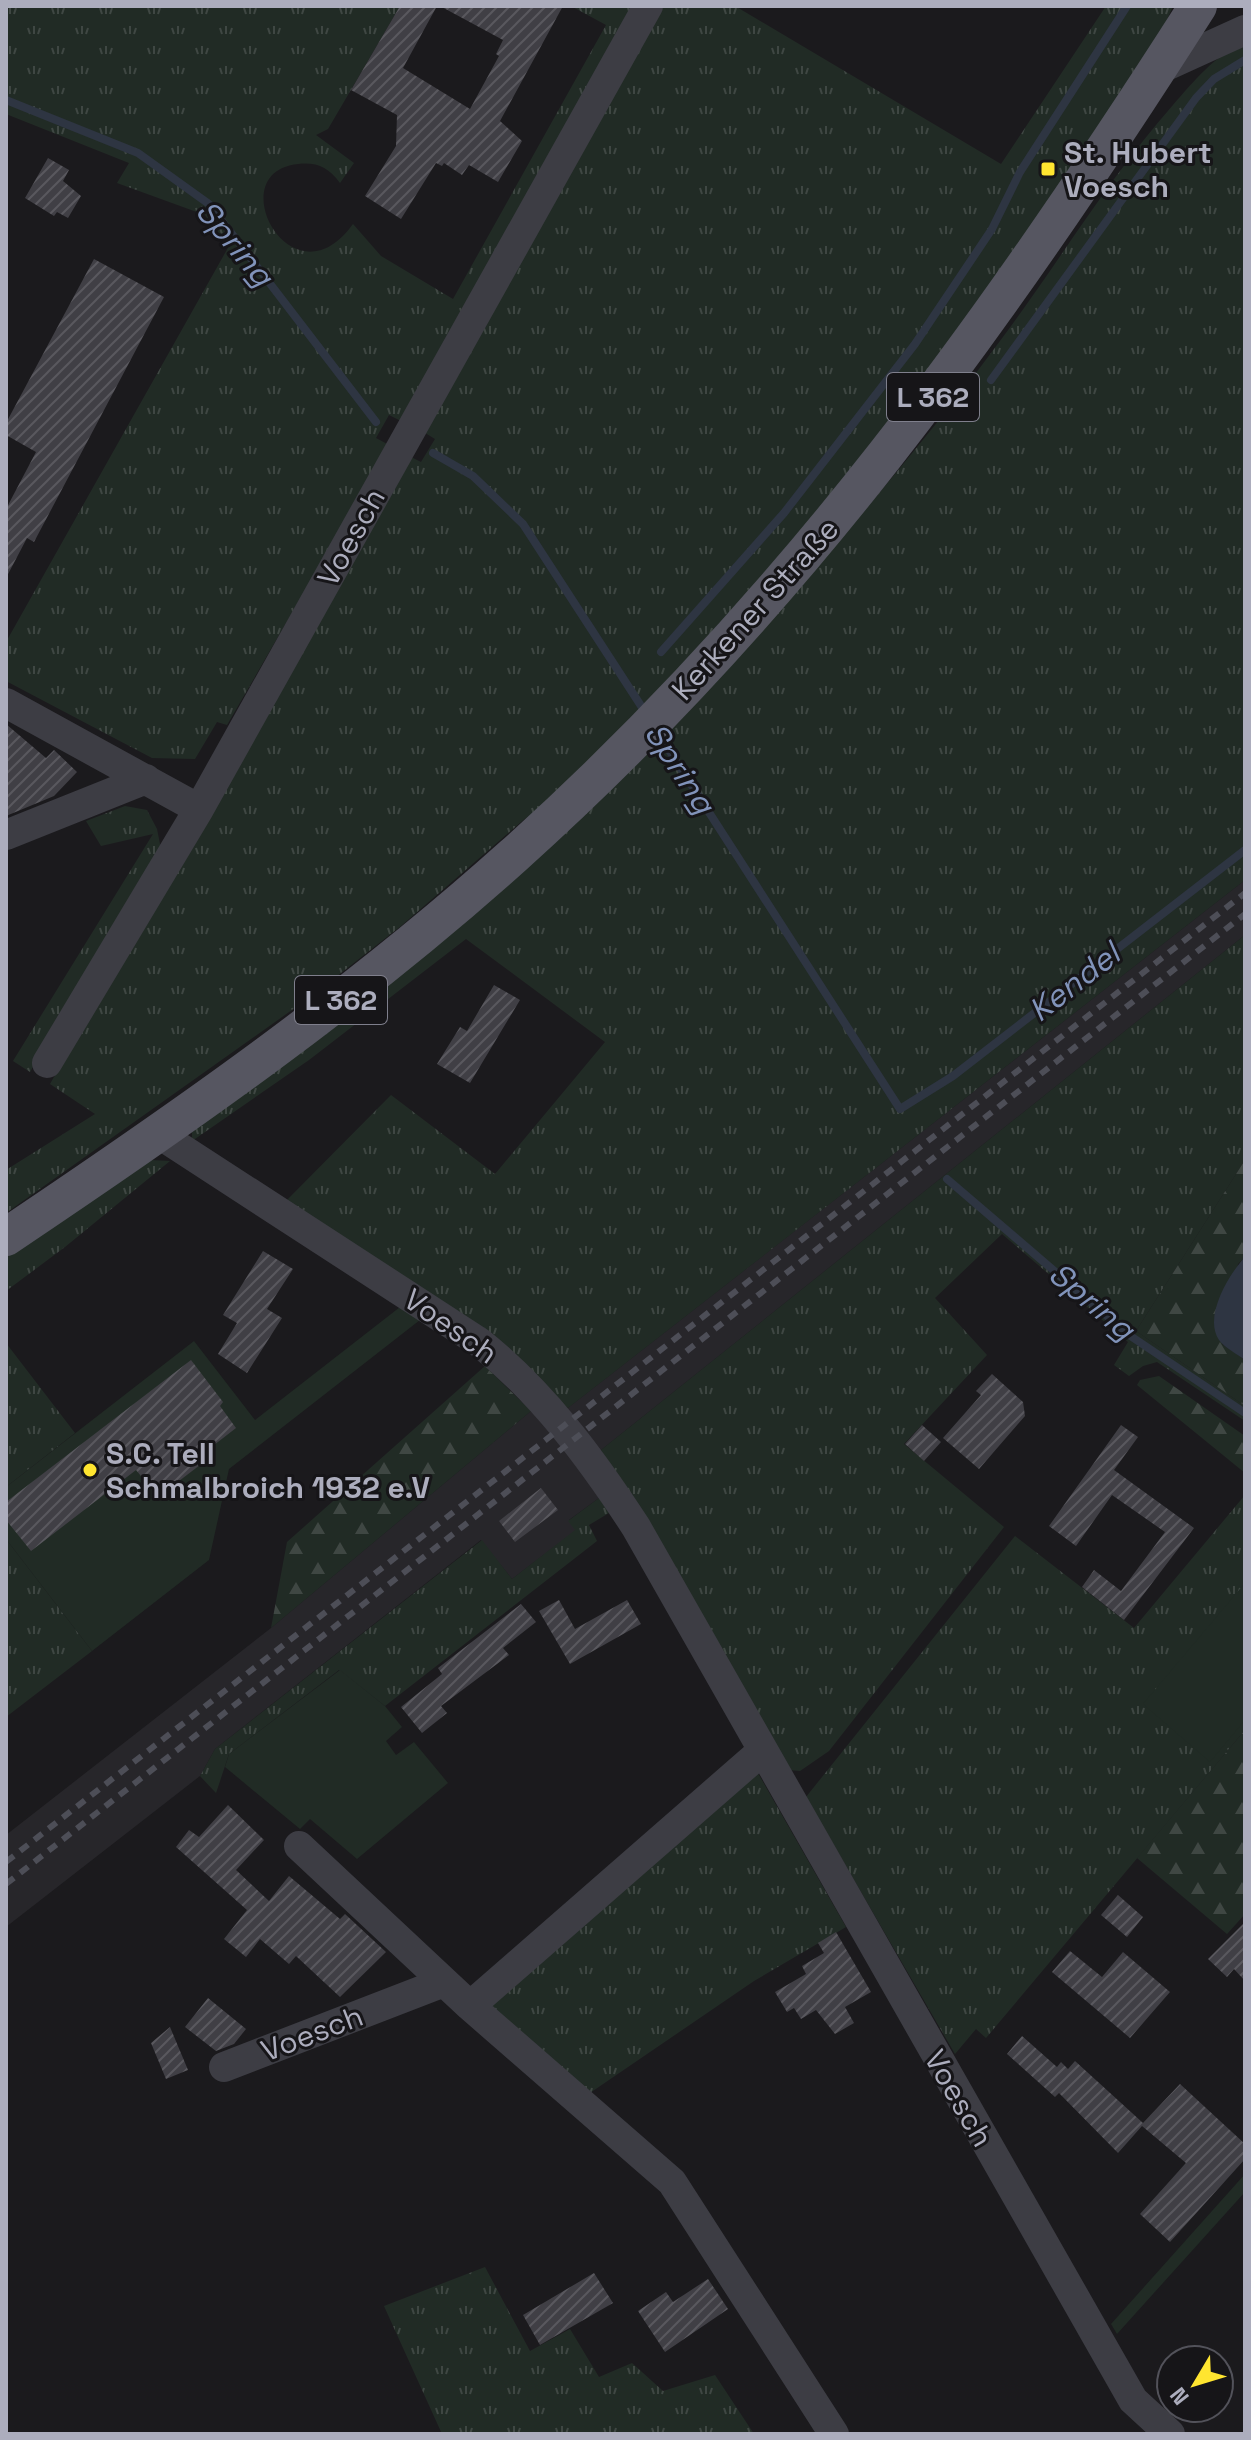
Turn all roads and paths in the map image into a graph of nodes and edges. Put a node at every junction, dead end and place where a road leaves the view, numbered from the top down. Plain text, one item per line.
1 (648, 6) edge
2 (1198, 6) edge
3 (1245, 30) edge
4 (1157, 70) junction
5 (6, 703) edge
6 (146, 779) junction
7 (199, 809) junction
8 (6, 835) edge
9 (47, 1063) dead end
10 (159, 1134) junction
11 (6, 1237) edge
12 (762, 1751) junction
13 (299, 1846) dead end
14 (444, 1982) junction
15 (470, 2006) junction
16 (224, 2067) dead end
17 (834, 2434) edge
18 (1170, 2434) edge

1 - 7 street, Voesch
2 - 4 main road, Kerkener Straße / L 362
3 - 4 street
4 - 10 main road, Kerkener Straße / L 362
5 - 6 street
6 - 7 street
6 - 8 street
7 - 9 street, Voesch
10 - 11 main road, L 362
10 - 12 street, Voesch
12 - 15 street
12 - 18 street, Voesch
13 - 14 street
14 - 15 street
14 - 16 street, Voesch
15 - 17 street

